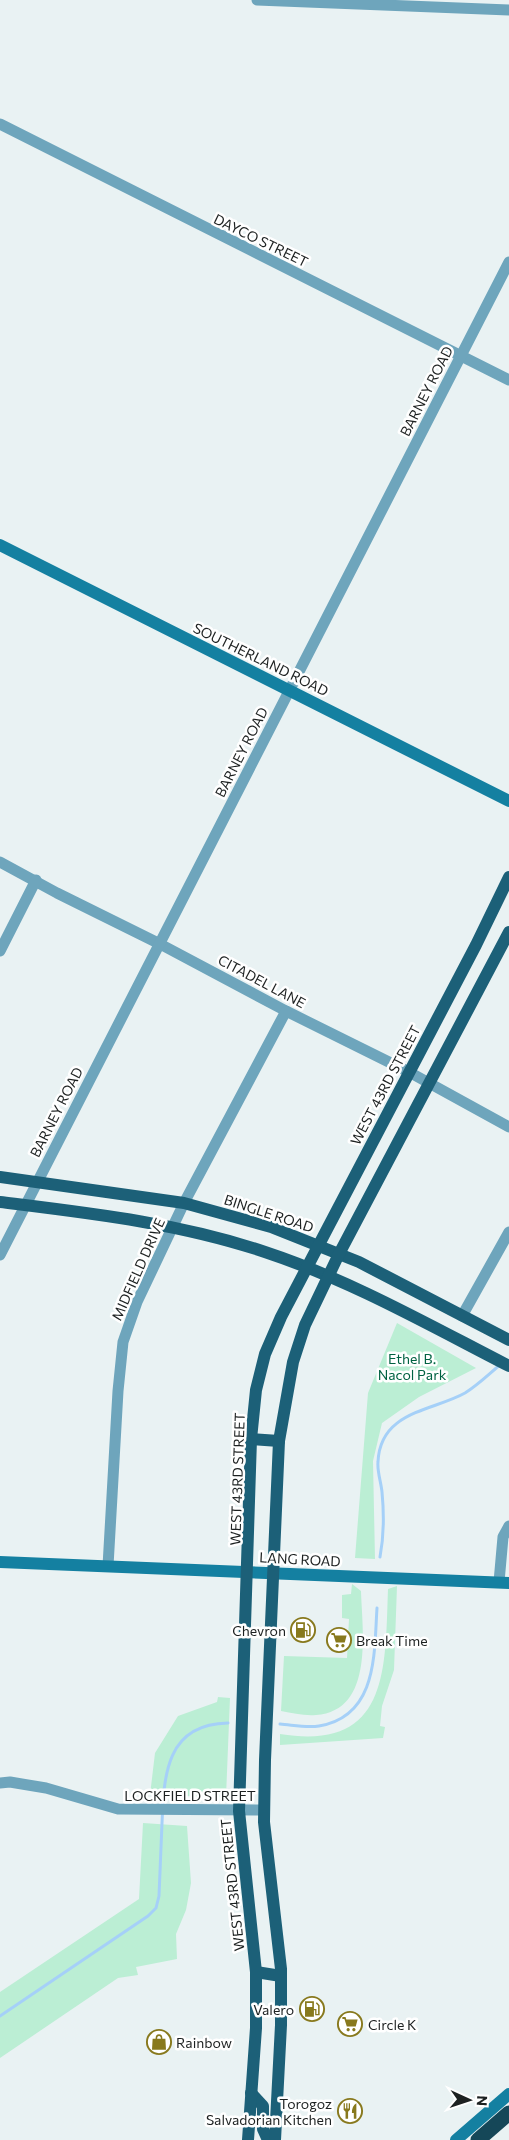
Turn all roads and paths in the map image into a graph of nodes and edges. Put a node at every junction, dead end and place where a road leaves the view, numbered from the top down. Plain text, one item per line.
1 (257, 0) edge
2 (509, 10) edge
3 (0, 124) edge
4 (509, 262) edge
5 (461, 356) junction
6 (509, 380) edge
7 (0, 545) edge
8 (289, 690) junction
9 (509, 801) edge
10 (0, 862) edge
11 (509, 877) edge
12 (36, 880) junction
13 (509, 932) edge
14 (160, 944) junction
15 (476, 945) junction
16 (0, 951) edge
17 (496, 957) junction
18 (286, 1011) junction
19 (409, 1072) junction
20 (429, 1083) junction
21 (509, 1127) edge
22 (0, 1177) edge
23 (37, 1182) junction
24 (0, 1202) edge
25 (184, 1203) junction
26 (24, 1205) junction
27 (173, 1226) junction
28 (509, 1232) edge
29 (317, 1245) junction
30 (339, 1254) junction
31 (0, 1255) edge
32 (306, 1267) junction
33 (328, 1276) junction
34 (462, 1316) junction
35 (504, 1337) edge
36 (509, 1366) edge
37 (251, 1439) junction
38 (278, 1441) junction
39 (509, 1526) edge
40 (0, 1562) edge
41 (108, 1566) junction
42 (248, 1571) junction
43 (275, 1573) junction
44 (504, 1582) edge
45 (0, 1783) edge
46 (264, 1810) junction
47 (239, 1811) junction
48 (256, 1972) junction
49 (281, 1976) junction
50 (251, 2093) junction
51 (509, 2094) edge
52 (509, 2113) edge
53 (248, 2140) edge
54 (268, 2140) edge
55 (275, 2140) edge
56 (456, 2140) edge
57 (478, 2140) edge

1 - 2 street
3 - 5 street, DAYCO STREET
4 - 5 street, BARNEY ROAD
5 - 6 street, DAYCO STREET
5 - 8 street, BARNEY ROAD
7 - 8 street, SOUTHERLAND ROAD
8 - 9 street, SOUTHERLAND ROAD
8 - 14 street, BARNEY ROAD
10 - 12 street, CITADEL LANE
11 - 15 main road, WEST 43RD STREET
12 - 14 street, CITADEL LANE
12 - 16 street
13 - 17 main road
14 - 18 street, CITADEL LANE
14 - 23 street, BARNEY ROAD
15 - 17 main road
15 - 19 main road, WEST 43RD STREET
17 - 20 main road
18 - 19 street, CITADEL LANE
18 - 25 street, MIDFIELD DRIVE
19 - 20 street, CITADEL LANE
19 - 29 main road, WEST 43RD STREET
20 - 21 street, CITADEL LANE
20 - 30 main road
22 - 23 main road, BINGLE ROAD
23 - 25 main road, BINGLE ROAD
23 - 26 street, BARNEY ROAD
24 - 26 main road
25 - 27 street, MIDFIELD DRIVE
25 - 29 main road, BINGLE ROAD
26 - 27 main road
26 - 31 street, BARNEY ROAD
27 - 32 main road
27 - 41 street, MIDFIELD DRIVE
28 - 34 street
29 - 30 main road, BINGLE ROAD
29 - 32 main road, WEST 43RD STREET
30 - 33 main road
30 - 34 main road, BINGLE ROAD
32 - 33 main road
32 - 37 main road, WEST 43RD STREET
33 - 36 main road
33 - 38 main road
34 - 35 main road, BINGLE ROAD
37 - 38 main road
37 - 42 main road, WEST 43RD STREET
38 - 43 main road
39 - 44 street
40 - 41 street, LANG ROAD
41 - 42 street, LANG ROAD
42 - 43 street, LANG ROAD
42 - 47 main road, WEST 43RD STREET
43 - 44 street, LANG ROAD
43 - 46 main road
45 - 47 street, LOCKFIELD STREET
46 - 47 street, LOCKFIELD STREET
46 - 49 main road
47 - 48 main road, WEST 43RD STREET
48 - 49 main road
48 - 50 main road, WEST 43RD STREET
49 - 55 main road
50 - 53 main road, WEST 43RD STREET
50 - 54 main road
51 - 56 street
52 - 57 highway

